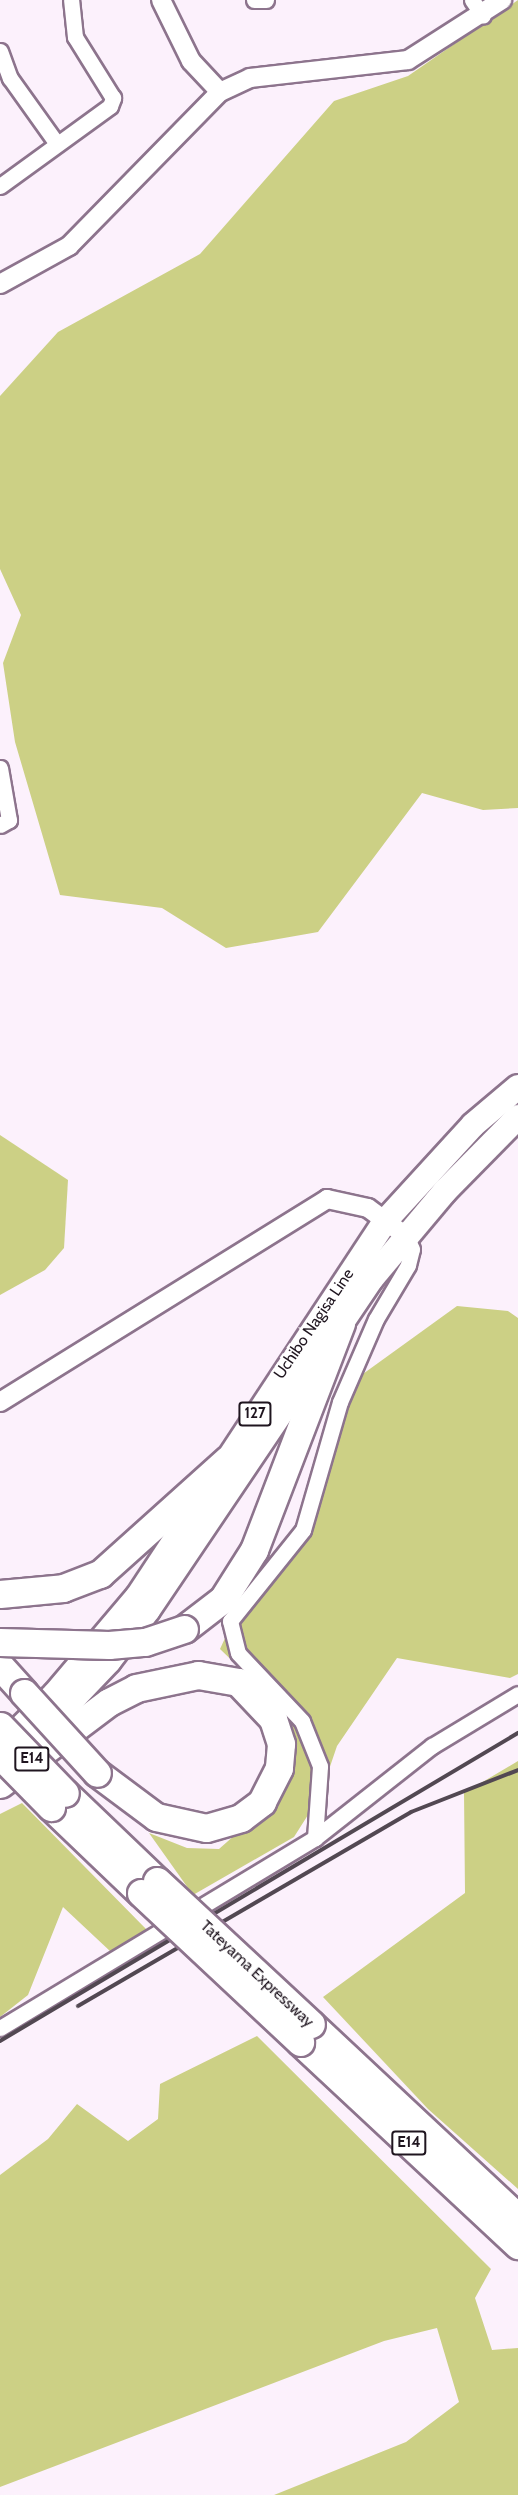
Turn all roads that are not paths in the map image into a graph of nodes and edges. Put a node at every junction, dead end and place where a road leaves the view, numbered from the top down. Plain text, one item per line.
1 (71, 0) edge
2 (161, 0) edge
3 (254, 0) edge
4 (266, 0) edge
5 (472, 0) edge
6 (502, 0) edge
7 (483, 16) junction
8 (0, 51) edge
9 (220, 92) junction
10 (57, 144) junction
11 (0, 186) edge
12 (0, 284) edge
13 (0, 768) edge
14 (0, 825) edge
15 (518, 1087) edge
16 (518, 1117) edge
17 (387, 1219) junction
18 (406, 1236) junction
19 (341, 1323) junction
20 (0, 1402) edge
21 (228, 1459) junction
22 (0, 1594) edge
23 (0, 1642) edge
24 (0, 1666) edge
25 (518, 1694) edge
26 (0, 1726) edge
27 (0, 1748) edge
28 (0, 1755) edge
29 (0, 1775) edge
30 (0, 1784) edge
31 (58, 1800) junction
32 (315, 1838) junction
33 (0, 2028) edge
34 (305, 2033) junction
35 (518, 2218) edge
36 (518, 2245) edge

1 - 10 street
2 - 9 street
3 - 4 street
5 - 7 street
6 - 7 street
7 - 9 street
8 - 10 street
9 - 12 street
10 - 11 street
13 - 14 street
15 - 17 highway, Uchibo Nagisa Line / 127
16 - 18 highway, Uchibo Nagisa Line / 127
17 - 18 street
17 - 20 street
17 - 21 highway, Uchibo Nagisa Line / 127
18 - 19 highway, Uchibo Nagisa Line / 127
18 - 32 street
19 - 23 highway, bridge
19 - 29 highway, Uchibo Nagisa Line / 127
21 - 22 highway
21 - 27 highway, Uchibo Nagisa Line / 127
24 - 30 highway, bridge
25 - 32 street
26 - 31 highway, Tateyama Expressway / E14, bridge
28 - 31 highway, Tateyama Expressway / E14, bridge
31 - 34 highway, Tateyama Expressway / E14, bridge
32 - 33 street
34 - 35 highway, Tateyama Expressway / E14
34 - 36 highway, Tateyama Expressway / E14

